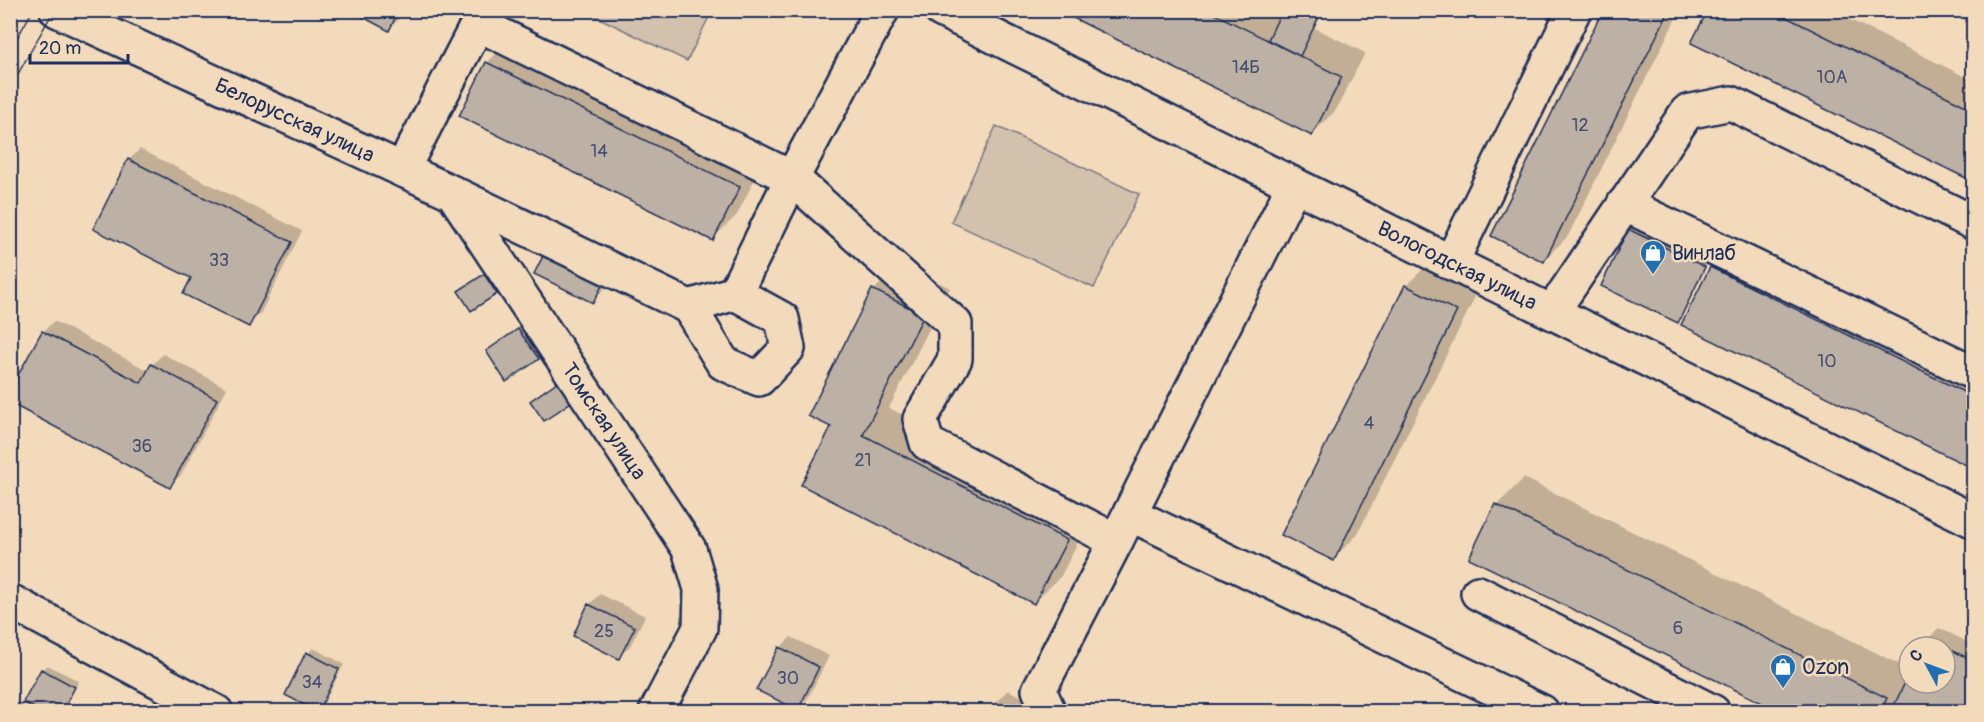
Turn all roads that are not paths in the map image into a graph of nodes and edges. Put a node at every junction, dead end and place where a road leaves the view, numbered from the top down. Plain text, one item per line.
1 (57, 10) edge
2 (882, 10) edge
3 (1574, 10) edge
4 (960, 14) edge
5 (481, 17) edge
6 (402, 170) junction
7 (792, 178) junction
8 (1294, 185) junction
9 (453, 193) junction
10 (1624, 204) junction
11 (1974, 223) edge
12 (1451, 263) junction
13 (735, 293) junction
14 (689, 308) junction
15 (1552, 312) junction
16 (1974, 373) edge
17 (1974, 520) edge
18 (1123, 527) junction
19 (1478, 593) dead end
20 (10, 601) edge
21 (216, 711) edge
22 (656, 711) edge
23 (1049, 711) edge
24 (1542, 711) edge
25 (1713, 711) edge

1 - 6 street, Белорусская улица
2 - 7 street
3 - 12 street
4 - 8 street, Вологодская улица
5 - 6 street
5 - 7 street
6 - 9 street
7 - 13 street
7 - 18 street
8 - 12 street, Вологодская улица
8 - 18 street
9 - 14 street
9 - 22 street, Томская улица
10 - 11 street
10 - 15 street
10 - 16 street
12 - 15 street, Вологодская улица
13 - 14 street
13 - 14 street
15 - 17 street, Вологодская улица
18 - 23 street
18 - 24 street
19 - 25 street
20 - 21 street

